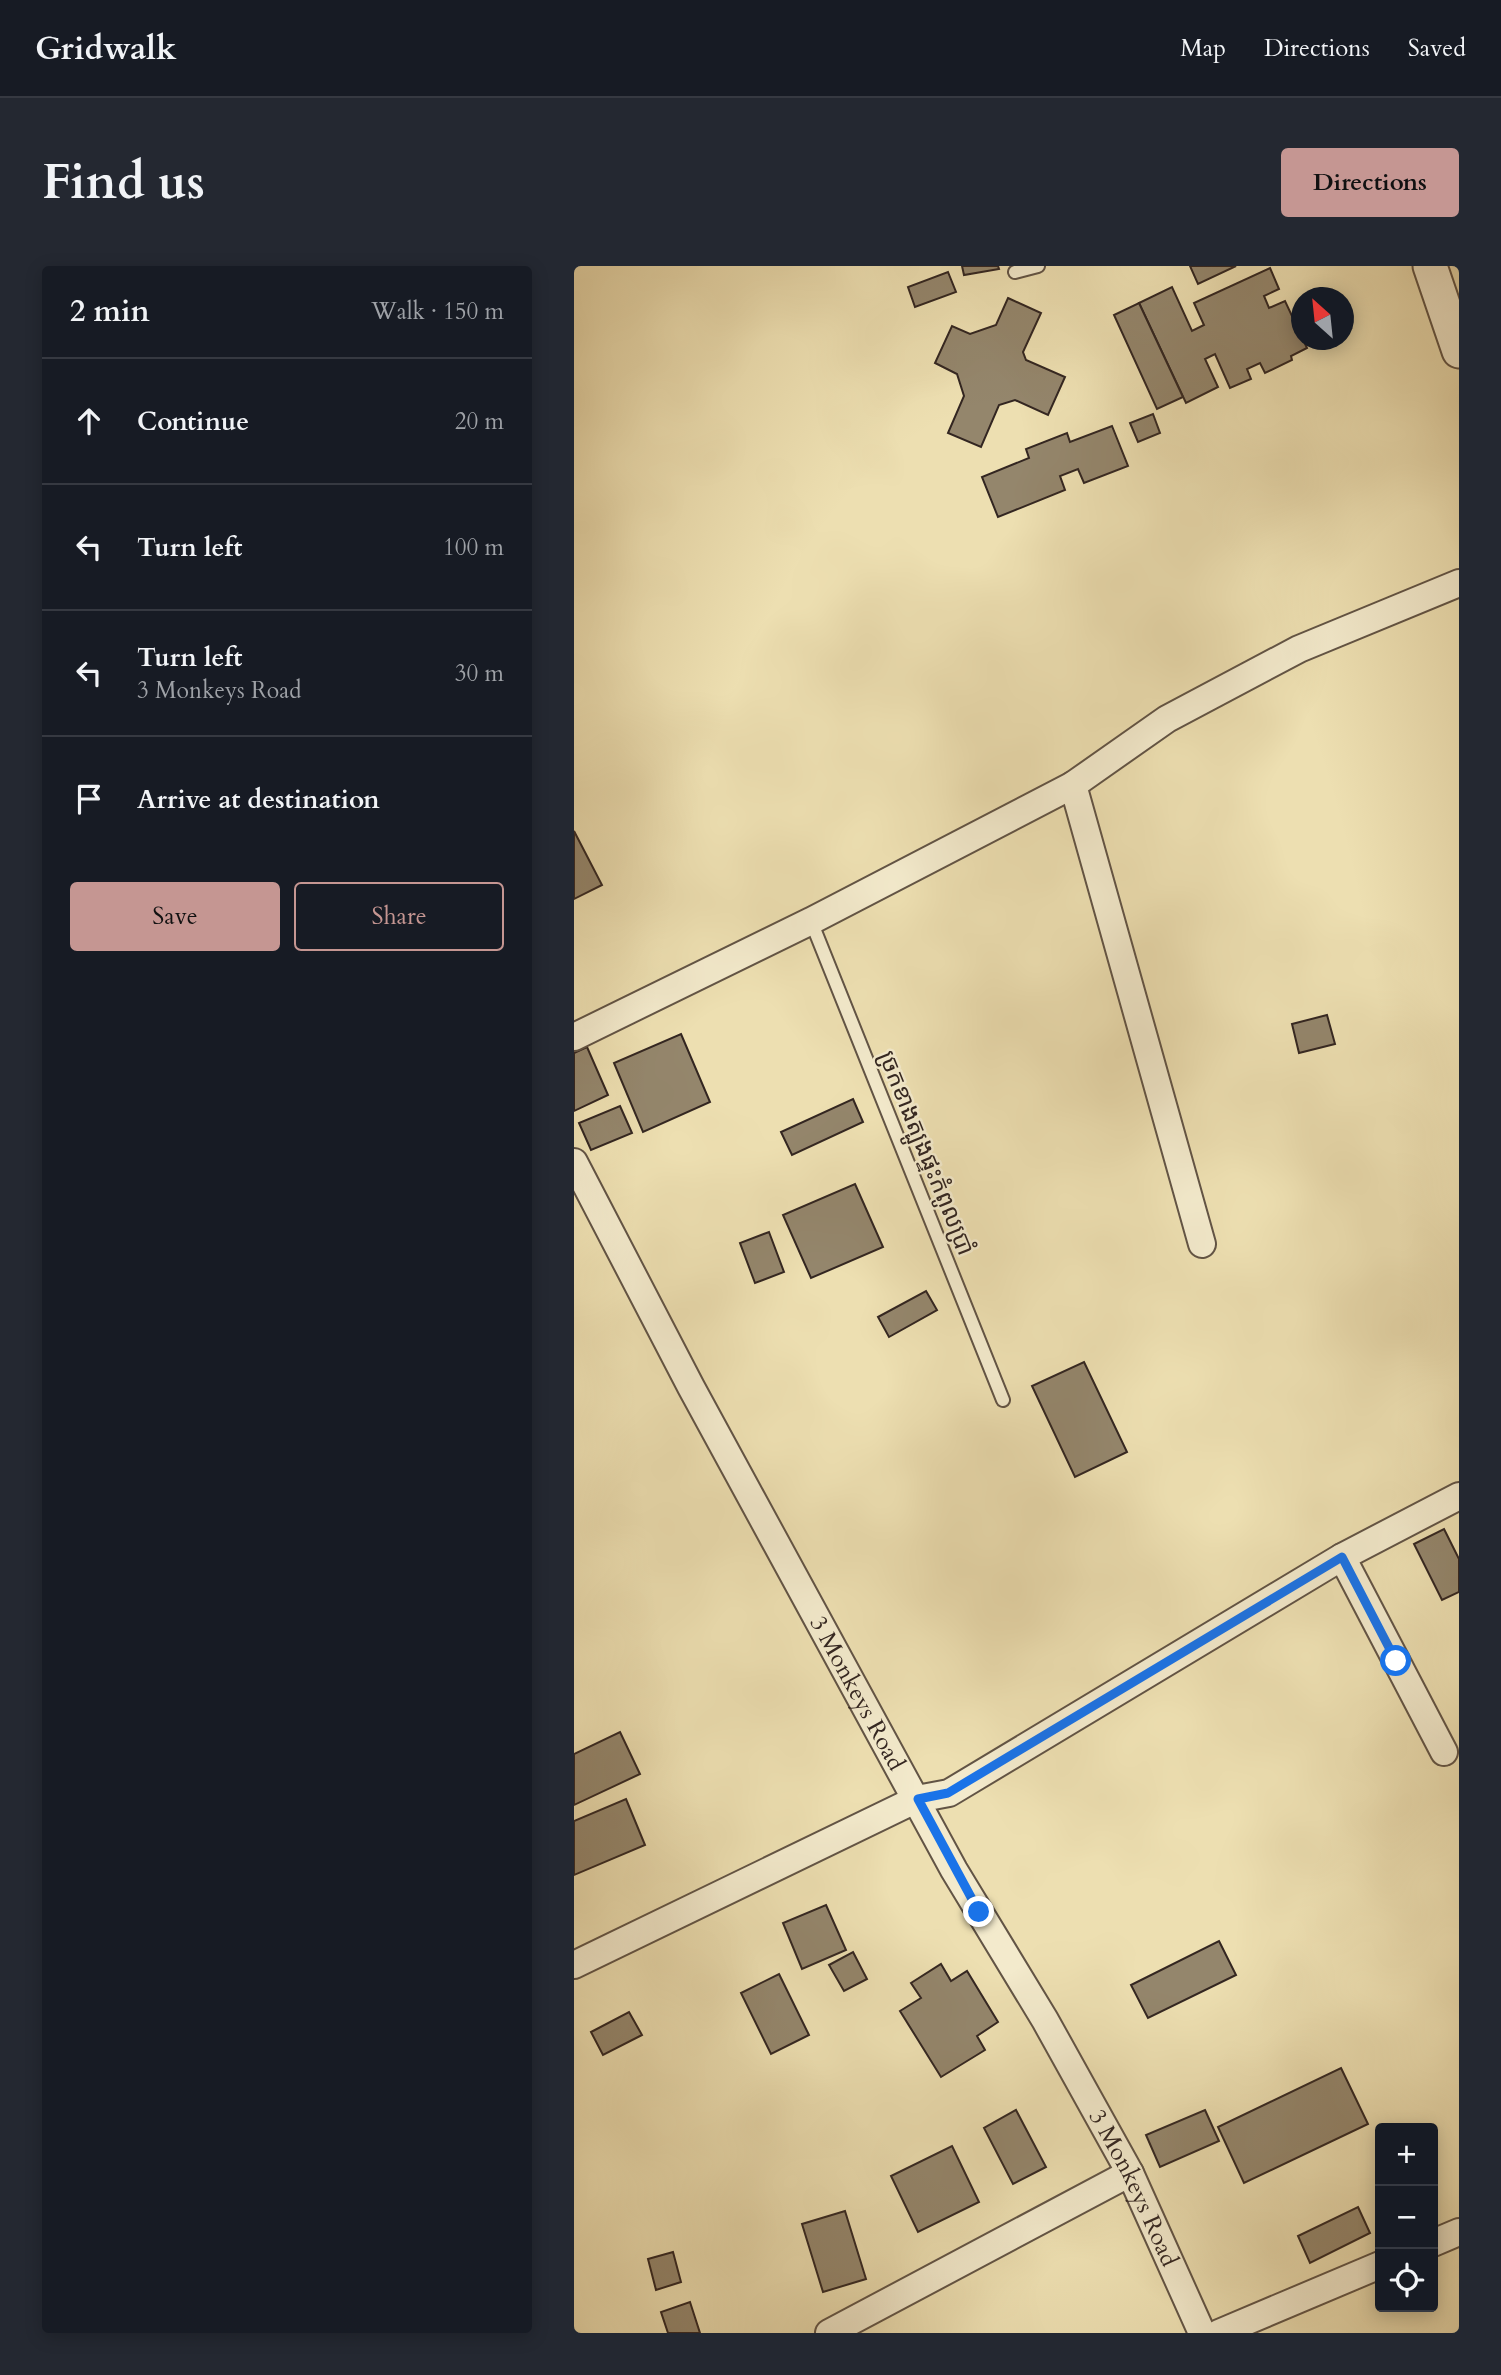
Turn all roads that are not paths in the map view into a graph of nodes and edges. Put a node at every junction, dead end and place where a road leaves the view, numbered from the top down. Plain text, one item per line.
1 (1038, 266) edge
2 (1438, 268) edge
3 (1014, 272) dead end
4 (1459, 351) edge
5 (1459, 583) edge
6 (1073, 785) junction
7 (811, 920) junction
8 (574, 1037) edge
9 (574, 1162) edge
10 (1202, 1244) dead end
11 (1003, 1401) dead end
12 (1459, 1496) edge
13 (1342, 1557) junction
14 (1444, 1752) dead end
15 (918, 1799) junction
16 (574, 1965) edge
17 (1130, 2173) junction
18 (1459, 2232) edge
19 (1438, 2241) edge
20 (1375, 2267) edge
21 (829, 2333) edge
22 (1202, 2333) edge
23 (1219, 2333) edge

1 - 3 lane
2 - 4 street
5 - 6 street
6 - 7 street
6 - 10 street
7 - 8 street
7 - 11 lane, ច្រកខាងត្បូងផ្ទះកំពូលប្រាំ
9 - 15 street, 3 Monkeys Road
12 - 13 street
13 - 14 street
13 - 15 street
15 - 16 street
15 - 17 street, 3 Monkeys Road
17 - 21 street
17 - 22 street, 3 Monkeys Road
18 - 19 street
20 - 23 street

